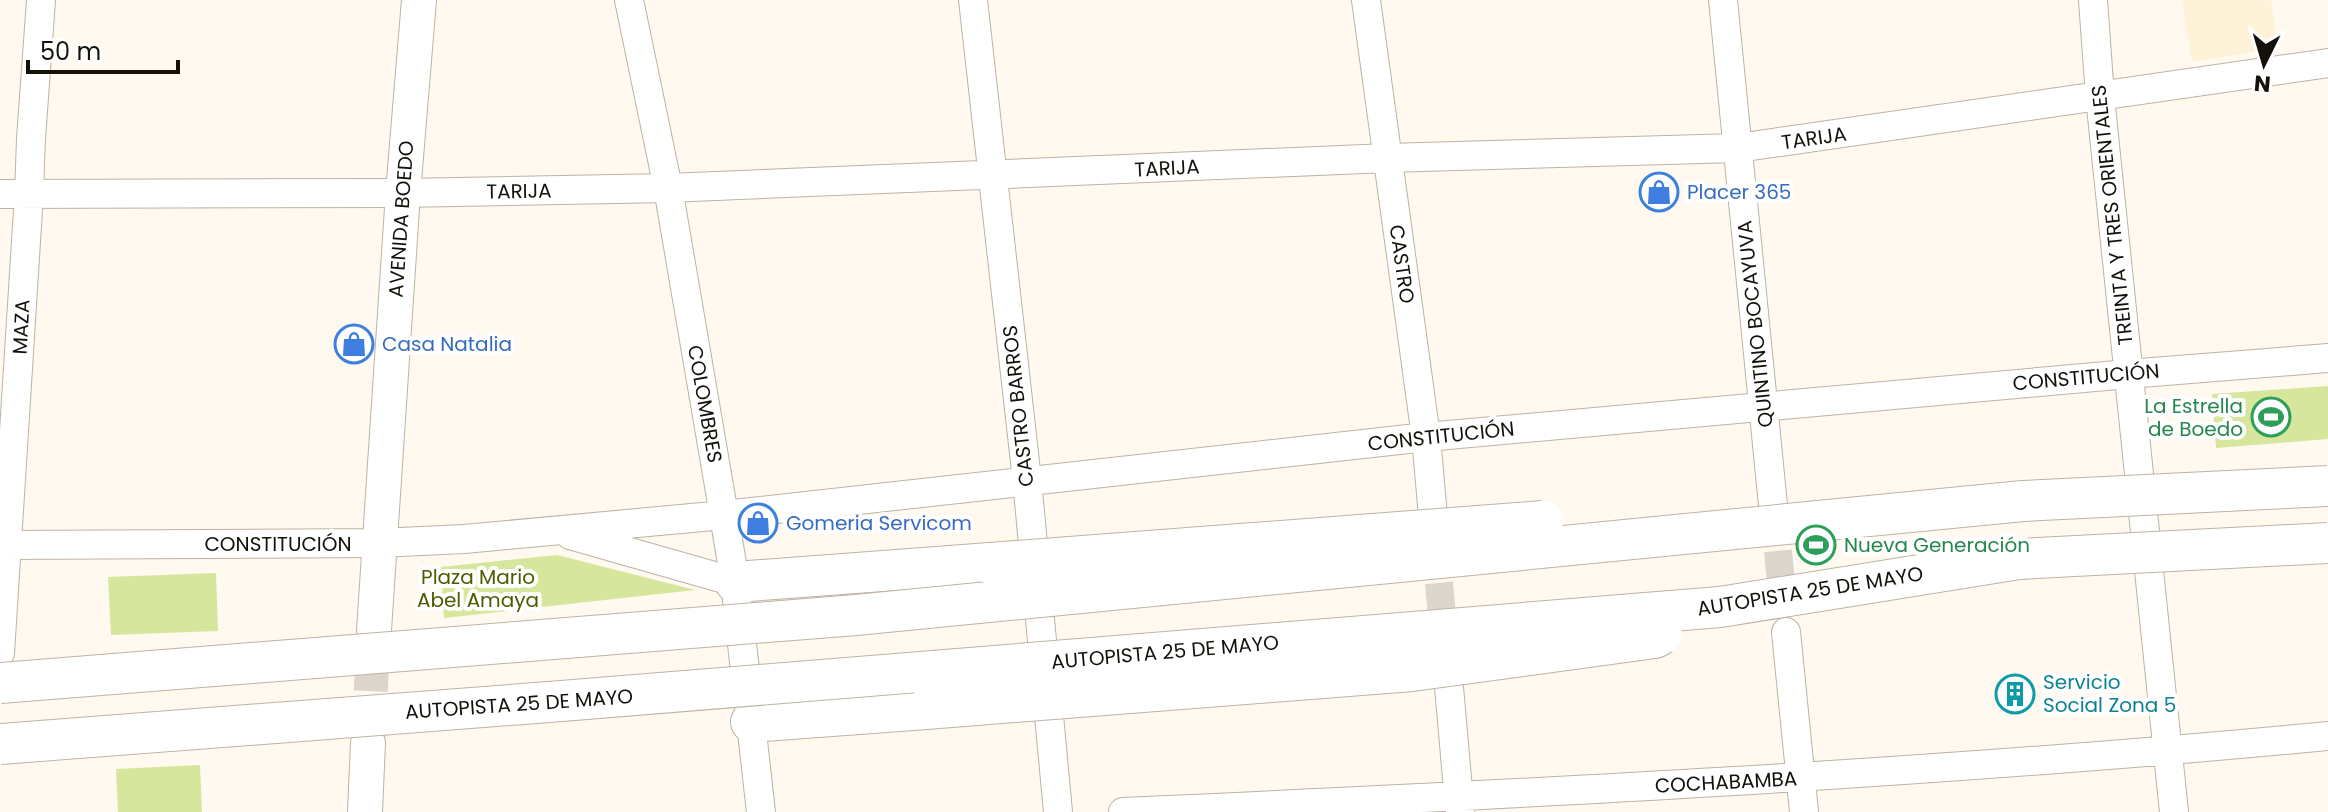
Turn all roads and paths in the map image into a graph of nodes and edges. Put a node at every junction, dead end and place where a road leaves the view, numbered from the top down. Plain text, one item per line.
1 (41, 0) edge
2 (419, 0) edge
3 (629, 0) edge
4 (973, 0) edge
5 (1366, 0) edge
6 (1723, 0) edge
7 (2093, 0) edge
8 (2328, 63) edge
9 (2100, 97) junction
10 (1738, 148) junction
11 (1388, 158) junction
12 (992, 176) junction
13 (668, 188) junction
14 (403, 193) junction
15 (0, 194) edge
16 (29, 194) junction
17 (2328, 358) edge
18 (2128, 374) junction
19 (1763, 406) junction
20 (1426, 437) junction
21 (1027, 480) junction
22 (2328, 486) edge
23 (1773, 505) tunnel mouth
24 (1911, 511) junction
25 (724, 515) junction
26 (1434, 528) tunnel mouth
27 (555, 530) junction
28 (379, 543) junction
29 (2328, 543) edge
30 (4, 545) edge
31 (735, 582) junction
32 (1720, 607) junction
33 (374, 630) tunnel mouth
34 (1786, 632) tunnel mouth
35 (0, 653) edge
36 (1448, 676) tunnel mouth
37 (0, 683) edge
38 (751, 722) junction
39 (2328, 736) edge
40 (368, 743) tunnel mouth
41 (0, 744) edge
42 (2168, 751) junction
43 (1801, 778) junction
44 (1460, 804) edge
45 (365, 812) edge
46 (761, 812) edge
47 (1058, 812) edge
48 (1123, 812) edge
49 (1804, 812) edge
50 (2174, 812) edge

1 - 16 street, MAZA
2 - 14 main road, AVENIDA BOEDO
3 - 13 street, COLOMBRES
4 - 12 street, CASTRO BARROS
5 - 11 street, CASTRO
6 - 10 street, QUINTINO BOCAYUVA
7 - 9 street, TREINTA Y TRES ORIENTALES
8 - 9 street, TARIJA
9 - 10 street, TARIJA
9 - 18 street, TREINTA Y TRES ORIENTALES
10 - 11 street, TARIJA
10 - 19 street, QUINTINO BOCAYUVA
11 - 12 street, TARIJA
11 - 20 street, CASTRO
12 - 13 street, TARIJA
12 - 21 street, CASTRO BARROS
13 - 14 street, TARIJA
13 - 25 street, COLOMBRES
14 - 16 street, TARIJA
14 - 28 main road, AVENIDA BOEDO
15 - 16 street, TARIJA
16 - 30 street, MAZA
17 - 18 street, CONSTITUCIÓN
18 - 19 street, CONSTITUCIÓN
18 - 42 street, TREINTA Y TRES ORIENTALES
19 - 20 street, CONSTITUCIÓN
19 - 23 street, QUINTINO BOCAYUVA
20 - 21 street, CONSTITUCIÓN
20 - 26 street, CASTRO
21 - 25 street, CONSTITUCIÓN
21 - 47 street, CASTRO BARROS
22 - 24 highway, bridge
24 - 31 highway, bridge
24 - 37 highway, bridge
25 - 27 street, CONSTITUCIÓN
25 - 31 street, COLOMBRES
27 - 28 street, CONSTITUCIÓN
27 - 31 street, CONSTITUCIÓN
28 - 30 street, CONSTITUCIÓN
28 - 33 main road, AVENIDA BOEDO
29 - 32 highway, AUTOPISTA 25 DE MAYO, bridge
30 - 35 street, MAZA
31 - 38 street, COLOMBRES
32 - 38 highway, bridge
32 - 41 highway, AUTOPISTA 25 DE MAYO, bridge
34 - 43 street
36 - 44 street
38 - 46 street, COLOMBRES
39 - 42 street, COCHABAMBA
40 - 45 main road
42 - 43 street, COCHABAMBA
42 - 50 street, TREINTA Y TRES ORIENTALES
43 - 44 street, COCHABAMBA
43 - 49 street
44 - 48 street, COCHABAMBA

